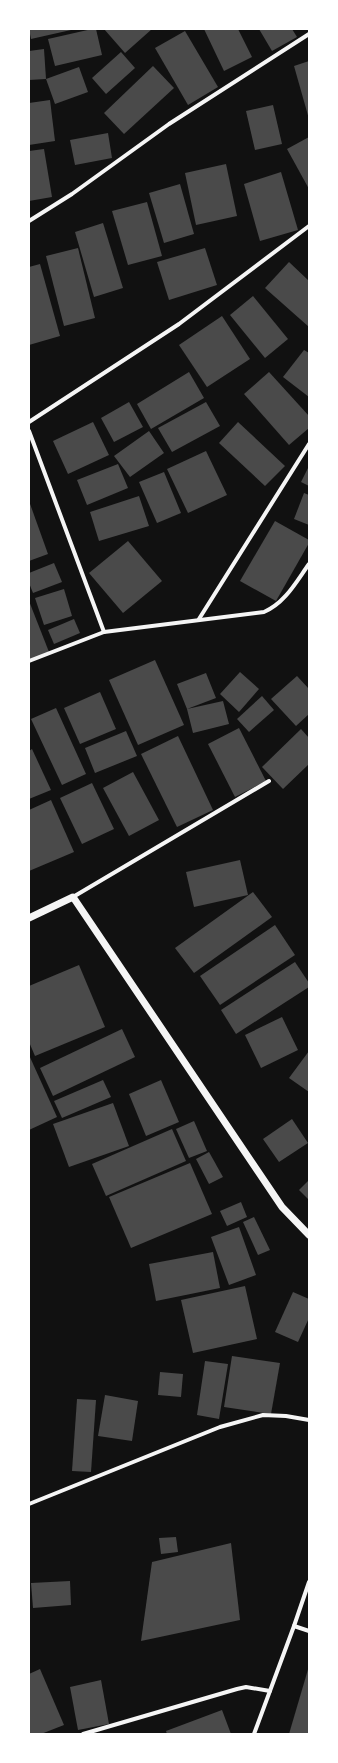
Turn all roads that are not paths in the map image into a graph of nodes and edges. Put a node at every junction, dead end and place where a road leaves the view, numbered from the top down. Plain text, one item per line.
1 (309, 34) edge
2 (29, 221) edge
3 (309, 226) edge
4 (29, 422) edge
5 (29, 431) edge
6 (309, 444) edge
7 (309, 564) edge
8 (199, 619) junction
9 (104, 632) junction
10 (29, 661) edge
11 (269, 781) dead end
12 (72, 897) junction
13 (29, 918) edge
14 (309, 1235) edge
15 (309, 1420) edge
16 (29, 1504) edge
17 (309, 1582) edge
18 (294, 1626) junction
19 (309, 1631) edge
20 (270, 1691) junction
21 (83, 1734) edge
22 (254, 1734) edge

1 - 2 street
3 - 4 street
5 - 9 street
6 - 8 street
7 - 8 street
8 - 9 street
9 - 10 street
11 - 12 street
12 - 13 street
12 - 14 street
15 - 16 street
17 - 18 street
18 - 19 street
18 - 20 street
20 - 21 street
20 - 22 street

